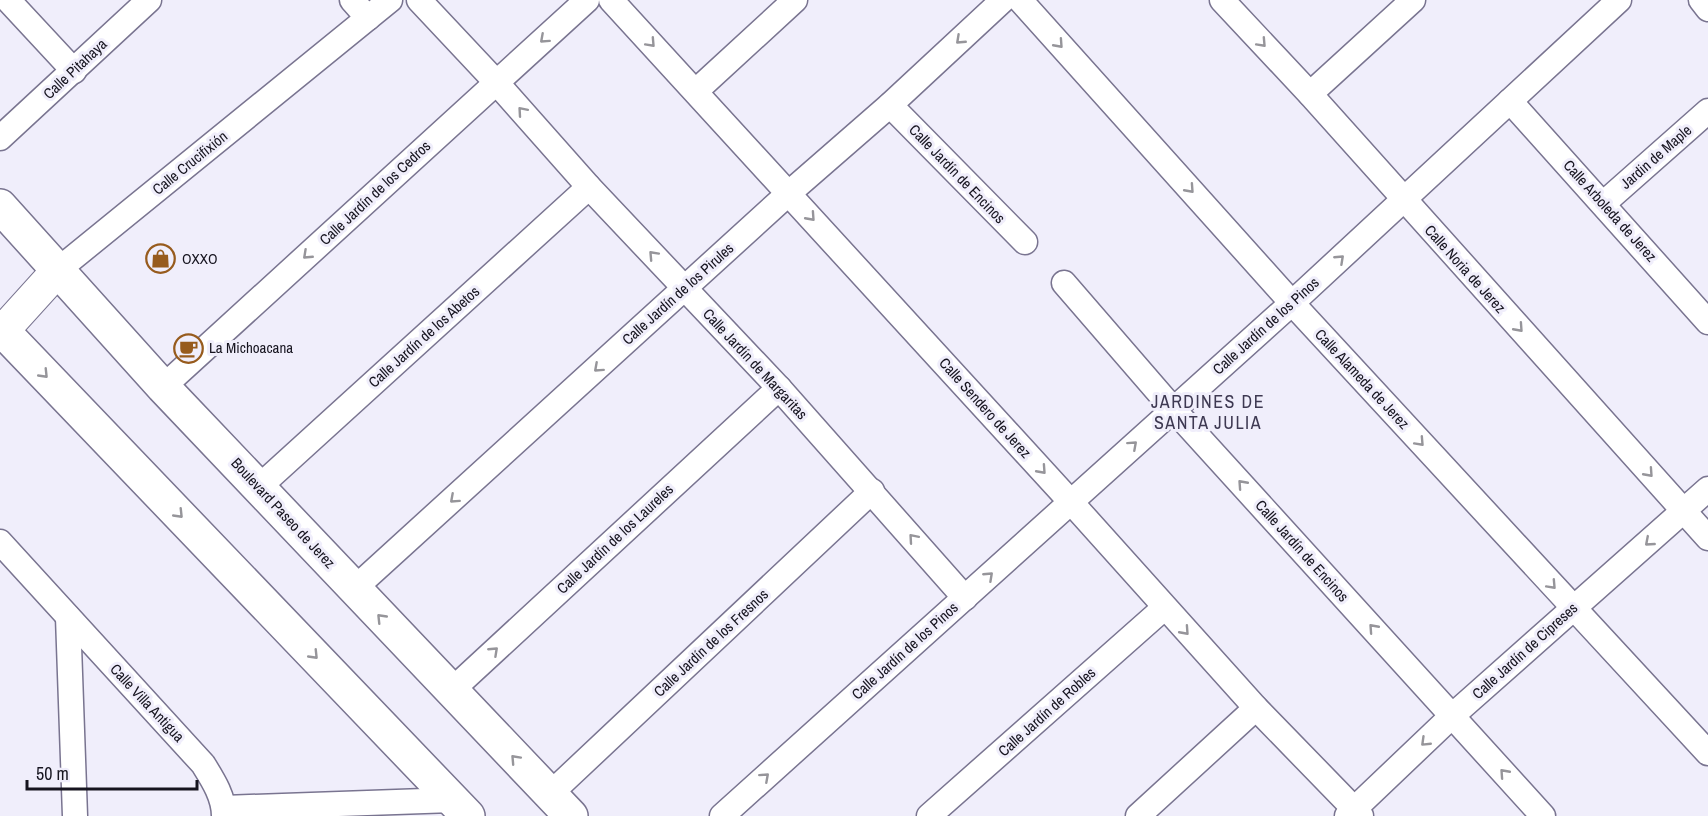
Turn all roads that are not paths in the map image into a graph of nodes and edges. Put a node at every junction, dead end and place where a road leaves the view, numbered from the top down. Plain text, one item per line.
1 (8, 0) edge
2 (149, 0) edge
3 (351, 0) edge
4 (390, 0) edge
5 (419, 0) edge
6 (587, 0) edge
7 (611, 0) edge
8 (795, 0) edge
9 (1003, 0) edge
10 (1020, 0) edge
11 (1222, 0) edge
12 (1413, 0) edge
13 (1619, 0) edge
14 (1701, 0) edge
15 (1708, 9) edge
16 (368, 18) junction
17 (74, 71) junction
18 (496, 82) junction
19 (696, 91) junction
20 (1310, 94) junction
21 (1510, 101) junction
22 (890, 105) junction
23 (1708, 111) edge
24 (0, 138) edge
25 (589, 187) junction
26 (789, 193) junction
27 (1404, 200) junction
28 (1604, 203) junction
29 (0, 206) edge
30 (1025, 242) dead end
31 (58, 270) junction
32 (1064, 283) dead end
33 (685, 289) junction
34 (1292, 303) junction
35 (1704, 310) edge
36 (1, 331) edge
37 (163, 387) junction
38 (779, 388) junction
39 (1173, 409) junction
40 (259, 487) junction
41 (1708, 489) edge
42 (872, 492) junction
43 (1070, 501) junction
44 (1684, 512) junction
45 (1708, 538) edge
46 (0, 542) edge
47 (354, 589) junction
48 (965, 598) junction
49 (1164, 608) junction
50 (1573, 608) junction
51 (68, 617) junction
52 (451, 691) junction
53 (1256, 708) junction
54 (1452, 716) junction
55 (1708, 753) edge
56 (560, 805) edge
57 (461, 808) edge
58 (224, 812) edge
59 (1354, 814) edge
60 (75, 816) edge
61 (722, 816) edge
62 (929, 816) edge
63 (1138, 816) edge
64 (1544, 816) edge

1 - 17 street
2 - 17 street, Calle Pitahaya
3 - 16 street
4 - 16 street, Calle Crucifixión
5 - 18 street, Calle Jardín de Margaritas
6 -> 18 street, Calle Jardín de los Cedros
7 -> 19 street, Calle Sendero de Jerez
8 - 19 street
9 -> 22 street, Calle Jardín de los Pirules
10 -> 34 street, Calle Alameda de Jerez
11 -> 20 street, Calle Noria de Jerez
12 - 20 street
13 - 21 street, Calle Jardín de los Pinos
14 - 15 street
16 - 31 street, Calle Crucifixión
17 - 24 street, Calle Pitahaya
25 -> 18 street, Calle Jardín de Margaritas
18 -> 37 street, Calle Jardín de los Cedros
19 - 26 street, Calle Sendero de Jerez
20 - 27 street, Calle Noria de Jerez
21 - 27 street, Calle Jardín de los Pinos
21 - 28 street, Calle Arboleda de Jerez
22 - 26 street, Calle Jardín de los Pirules
22 - 30 street, Calle Jardín de Encinos
23 - 28 street, Jardin de Maple
33 -> 25 street, Calle Jardín de Margaritas
25 - 40 street, Calle Jardín de los Abetos
26 - 33 street, Calle Jardín de los Pirules
26 -> 43 street, Calle Sendero de Jerez
34 -> 27 street, Calle Jardín de los Pinos
27 -> 44 street, Calle Noria de Jerez
28 - 35 street, Calle Arboleda de Jerez
29 - 31 main road, Boulevard Paseo de Jerez
31 - 36 street, Calle Crucifixión
31 - 37 main road, Boulevard Paseo de Jerez
32 - 39 street, Calle Jardín de Encinos
33 - 38 street, Calle Jardín de Margaritas
33 -> 47 street, Calle Jardín de los Pirules
34 - 39 street, Calle Jardín de los Pinos
34 -> 50 street, Calle Alameda de Jerez
36 -> 57 main road
37 - 40 main road, Boulevard Paseo de Jerez
38 - 42 street, Calle Jardín de Margaritas
52 -> 38 street, Calle Jardín de los Laureles
43 -> 39 street, Calle Jardín de los Pinos
54 -> 39 street, Calle Jardín de Encinos
40 - 47 main road, Boulevard Paseo de Jerez
41 - 44 street, Calle Jardín de Cipreses
48 -> 42 street, Calle Jardín de Margaritas
42 - 56 street, Calle Jardín de los Fresnos
48 -> 43 street, Calle Jardín de los Pinos
43 - 49 street, Calle Sendero de Jerez
44 - 45 street, Calle Noria de Jerez
44 -> 50 street, Calle Jardín de Cipreses
46 - 51 street, Calle Villa Antigua
52 -> 47 main road, Boulevard Paseo de Jerez
61 -> 48 street, Calle Jardín de los Pinos
49 -> 53 street, Calle Sendero de Jerez
49 - 62 street, Calle Jardín de Robles
50 - 54 street, Calle Jardín de Cipreses
50 - 55 street, Calle Alameda de Jerez
51 - 58 street, Calle Villa Antigua
51 - 60 street
56 -> 52 main road, Boulevard Paseo de Jerez
53 - 59 street, Calle Sendero de Jerez
53 - 63 street
54 -> 59 street, Calle Jardín de Cipreses
64 -> 54 street, Calle Jardín de Encinos
57 - 58 street, Calle Villa Antigua

